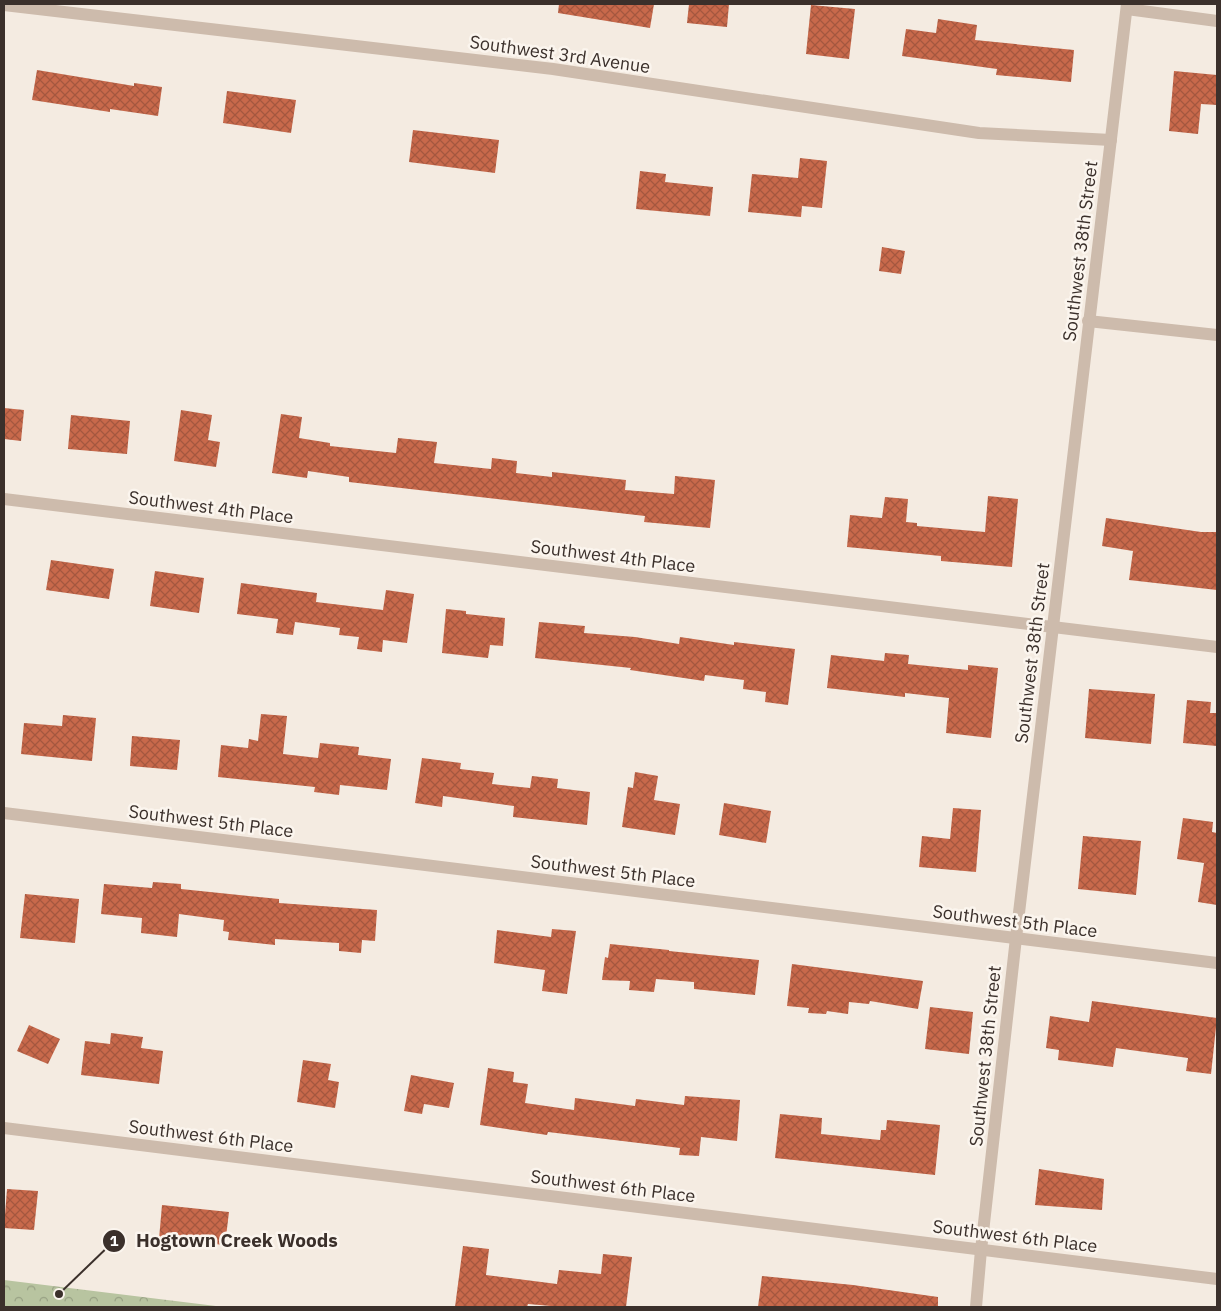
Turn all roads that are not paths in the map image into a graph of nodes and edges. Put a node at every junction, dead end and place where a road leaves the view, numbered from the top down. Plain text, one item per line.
1 (4, 6) edge
2 (1127, 6) edge
3 (1217, 20) edge
4 (1111, 140) junction
5 (1088, 321) junction
6 (1217, 335) edge
7 (4, 499) edge
8 (1053, 628) junction
9 (1217, 647) edge
10 (4, 813) edge
11 (1016, 938) junction
12 (1217, 963) edge
13 (4, 1128) edge
14 (981, 1250) junction
15 (1217, 1279) edge
16 (976, 1307) edge

1 - 4 street, Southwest 3rd Avenue
2 - 3 street
2 - 4 street, Southwest 38th Street
4 - 5 street, Southwest 38th Street
5 - 6 street
5 - 8 street, Southwest 38th Street
7 - 8 street, Southwest 4th Place
8 - 9 street, Southwest 4th Place
8 - 11 street, Southwest 38th Street
10 - 11 street, Southwest 5th Place
11 - 12 street, Southwest 5th Place
11 - 14 street, Southwest 38th Street
13 - 14 street, Southwest 6th Place
14 - 15 street, Southwest 6th Place
14 - 16 street, Southwest 38th Street

